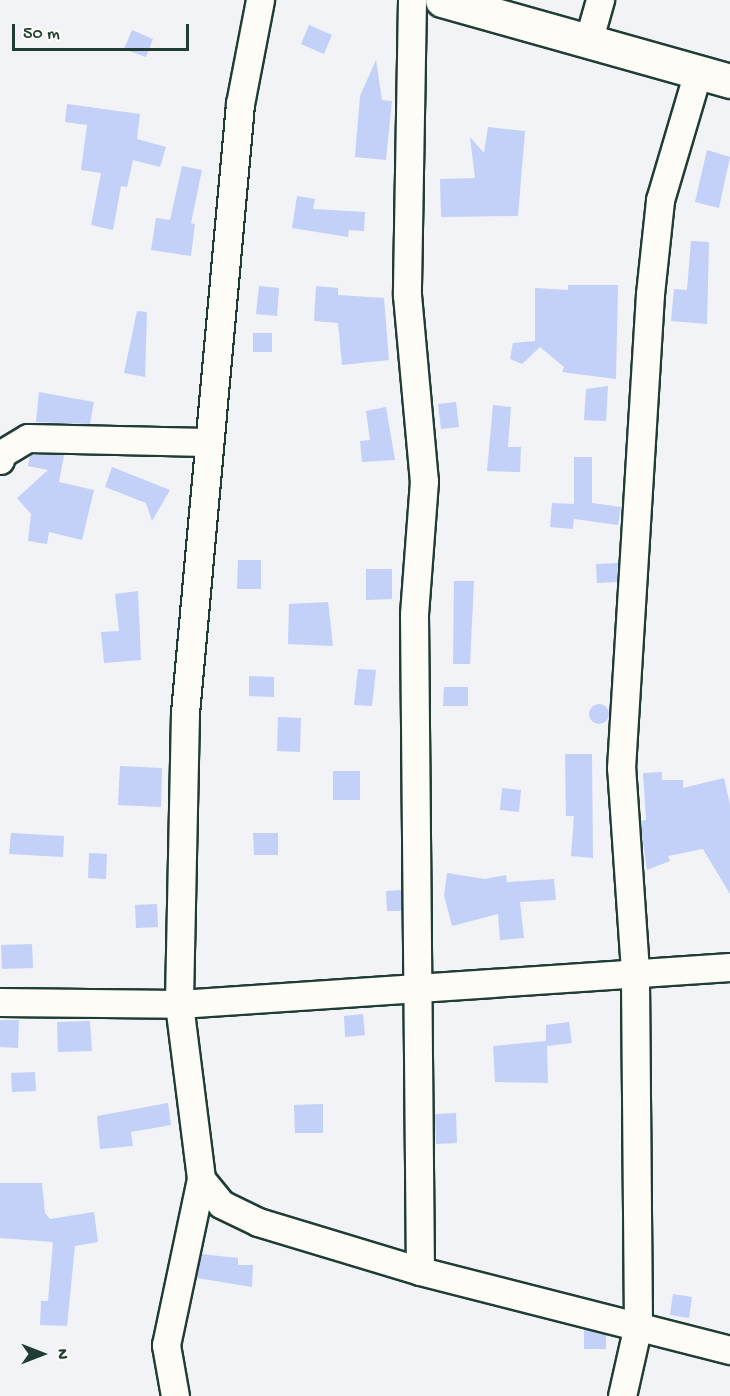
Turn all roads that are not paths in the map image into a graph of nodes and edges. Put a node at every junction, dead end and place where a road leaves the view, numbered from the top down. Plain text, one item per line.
1 (260, 0) edge
2 (412, 0) edge
3 (442, 0) edge
4 (600, 0) edge
5 (588, 42) junction
6 (698, 72) junction
7 (730, 81) edge
8 (206, 442) junction
9 (0, 460) edge
10 (730, 967) edge
11 (635, 971) junction
12 (417, 991) junction
13 (0, 1002) edge
14 (179, 1004) junction
15 (201, 1179) junction
16 (420, 1271) junction
17 (638, 1324) junction
18 (730, 1350) edge
19 (175, 1396) edge
20 (622, 1396) edge

1 - 8 street
2 - 12 street
3 - 5 street
4 - 5 street
5 - 6 street
6 - 7 street
6 - 11 street
8 - 9 street
8 - 14 street
10 - 11 street
11 - 12 street
11 - 17 street
12 - 14 street
12 - 16 street
13 - 14 street
14 - 15 street
15 - 16 street
15 - 19 street
16 - 17 street
17 - 18 street
17 - 20 street

